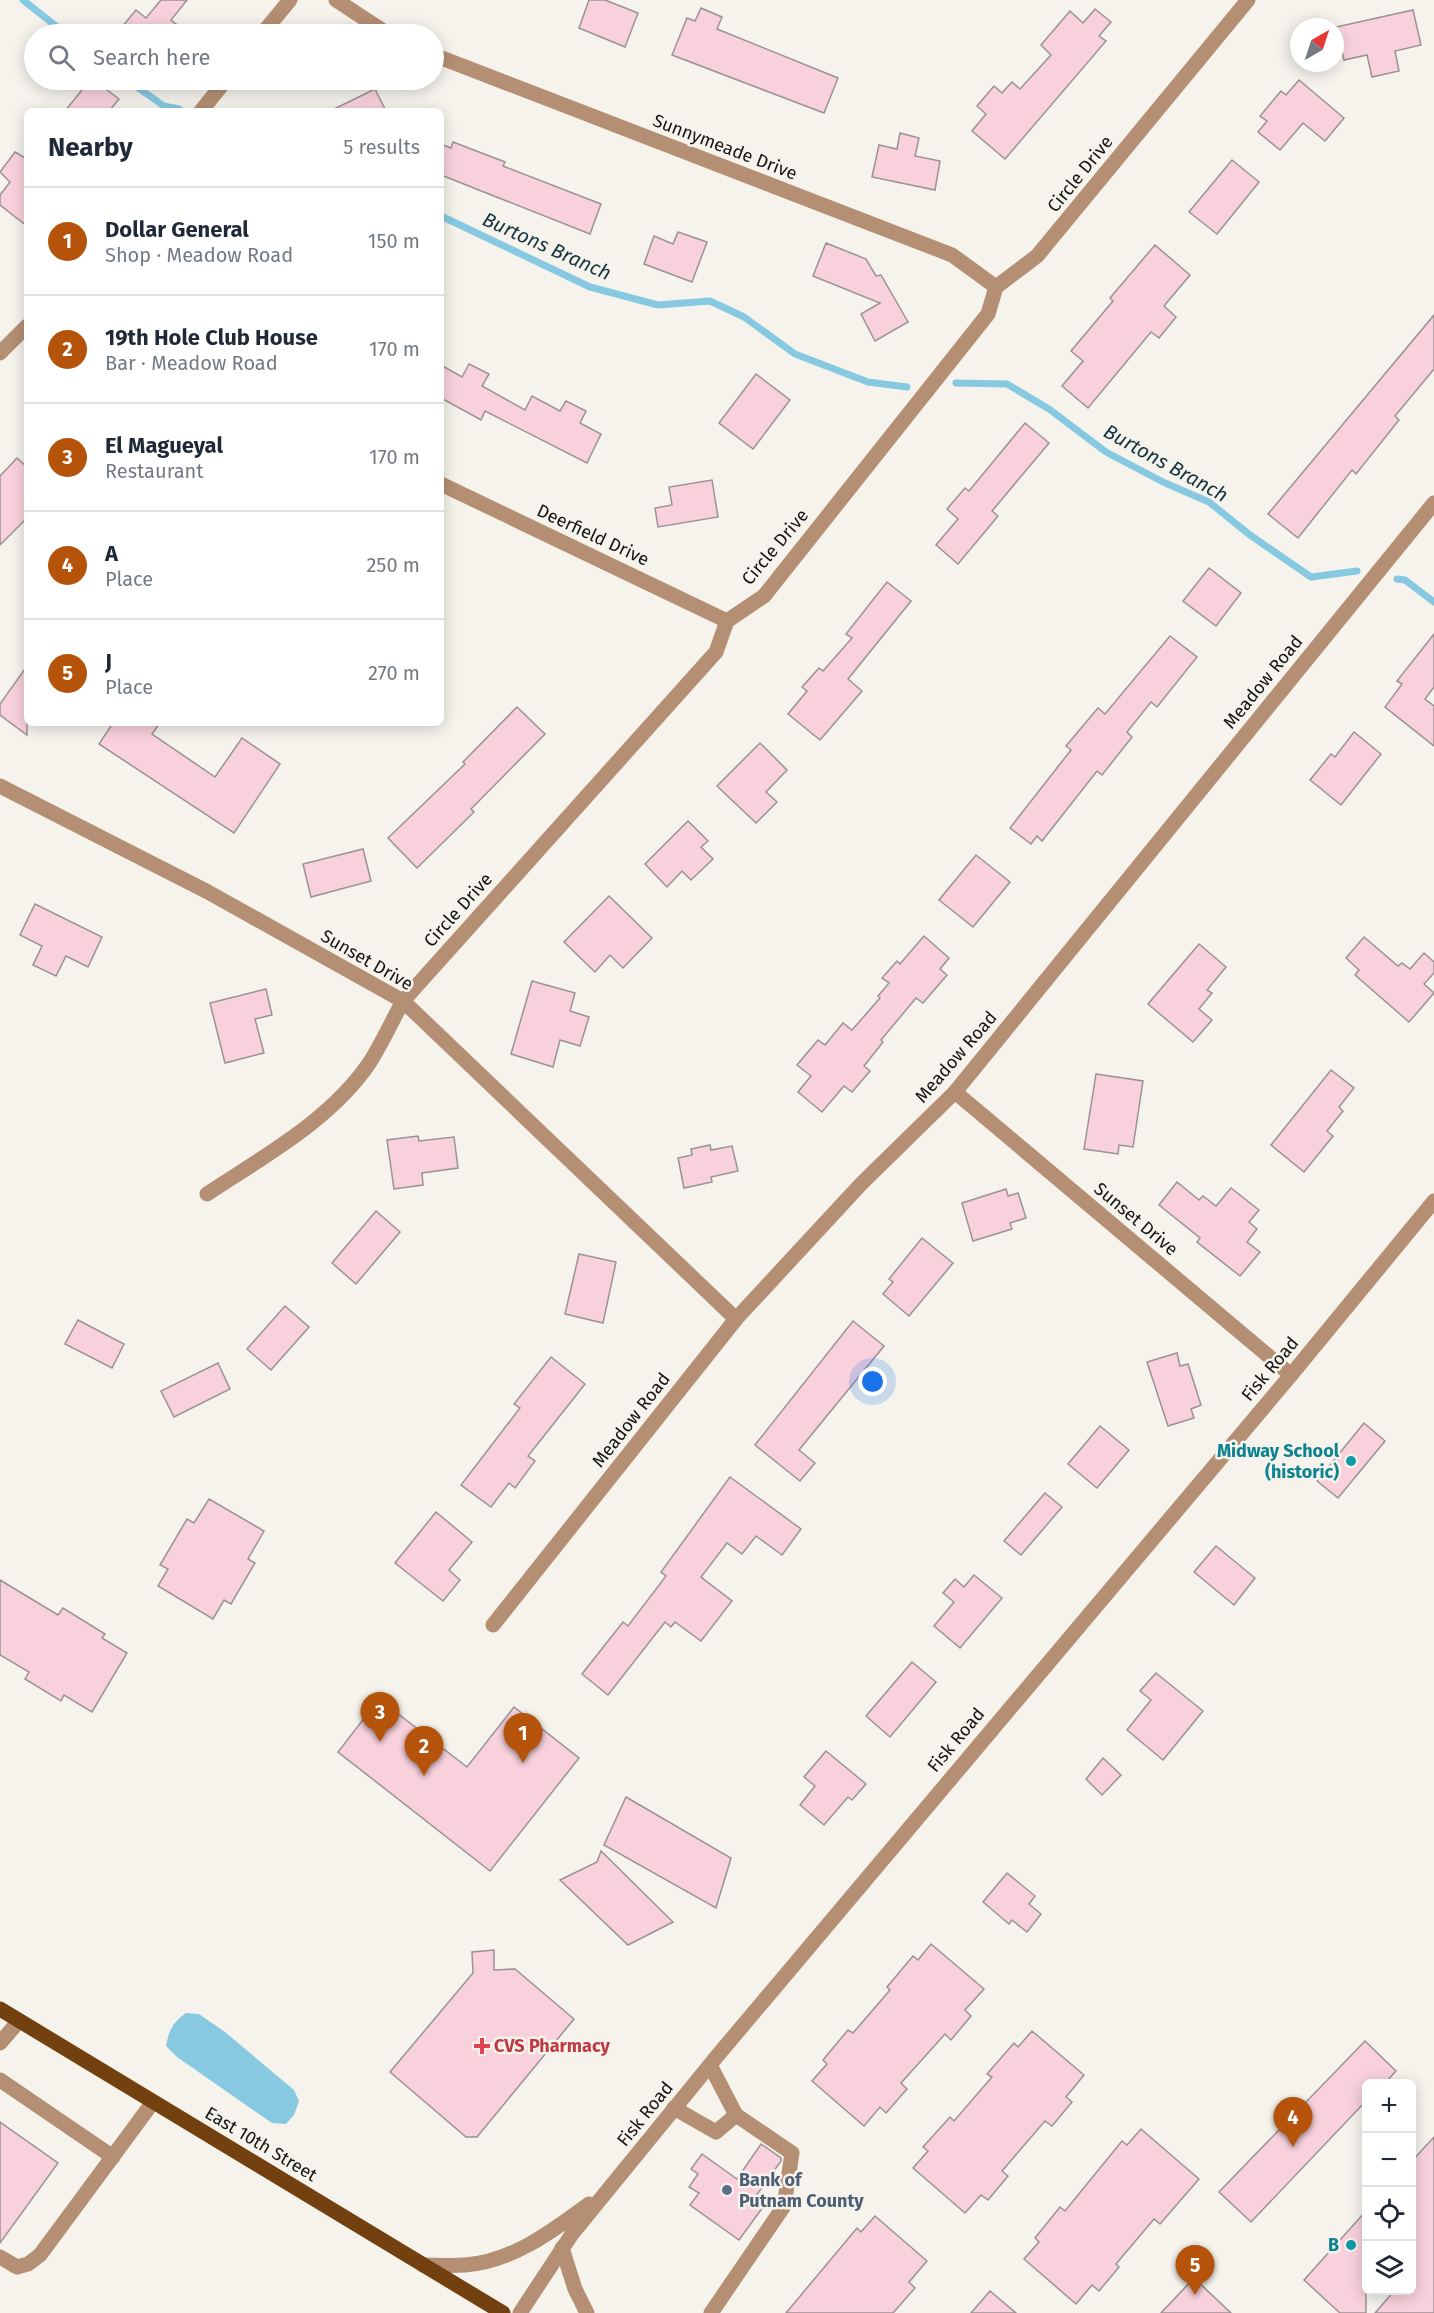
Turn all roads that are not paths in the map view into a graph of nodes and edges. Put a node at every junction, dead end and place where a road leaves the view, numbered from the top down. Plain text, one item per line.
1 (290, 0) edge
2 (336, 0) edge
3 (1248, 0) edge
4 (270, 24) edge
5 (373, 24) edge
6 (444, 59) edge
7 (218, 90) edge
8 (203, 108) edge
9 (996, 287) junction
10 (24, 329) edge
11 (0, 353) edge
12 (444, 485) edge
13 (1434, 503) edge
14 (727, 621) junction
15 (0, 786) edge
16 (403, 1001) junction
17 (955, 1092) junction
18 (207, 1194) dead end
19 (1434, 1202) edge
20 (736, 1319) junction
21 (1291, 1375) junction
22 (493, 1625) dead end
23 (0, 2009) edge
24 (19, 2021) junction
25 (0, 2043) edge
26 (710, 2065) junction
27 (0, 2080) edge
28 (153, 2102) junction
29 (674, 2108) junction
30 (736, 2115) junction
31 (113, 2157) junction
32 (608, 2189) junction
33 (562, 2248) junction
34 (0, 2257) edge
35 (423, 2265) junction
36 (503, 2313) edge
37 (520, 2313) edge
38 (587, 2313) edge
39 (711, 2313) edge

1 - 4 street
2 - 5 street
3 - 9 street, Circle Drive
6 - 9 street, Sunnymeade Drive
7 - 8 street
9 - 14 street, Circle Drive
10 - 11 street
12 - 14 street, Deerfield Drive
13 - 17 street, Meadow Road
14 - 16 street, Circle Drive
15 - 16 street, Sunset Drive
16 - 18 street, Circle Drive
16 - 20 street, Sunset Drive
17 - 20 street, Meadow Road
17 - 21 street, Sunset Drive
19 - 21 street, Fisk Road
20 - 22 street, Meadow Road
21 - 26 street, Fisk Road
23 - 24 main road, East 10th Street
24 - 25 street
24 - 28 main road, East 10th Street
26 - 29 street, Fisk Road
26 - 30 street
27 - 31 street
28 - 31 street
28 - 35 main road, East 10th Street
29 - 30 street
29 - 32 street, Fisk Road
30 - 39 street
31 - 34 street
32 - 33 street, Fisk Road
32 - 35 street
33 - 37 street, Fisk Road
33 - 38 street
35 - 36 main road, East 10th Street

